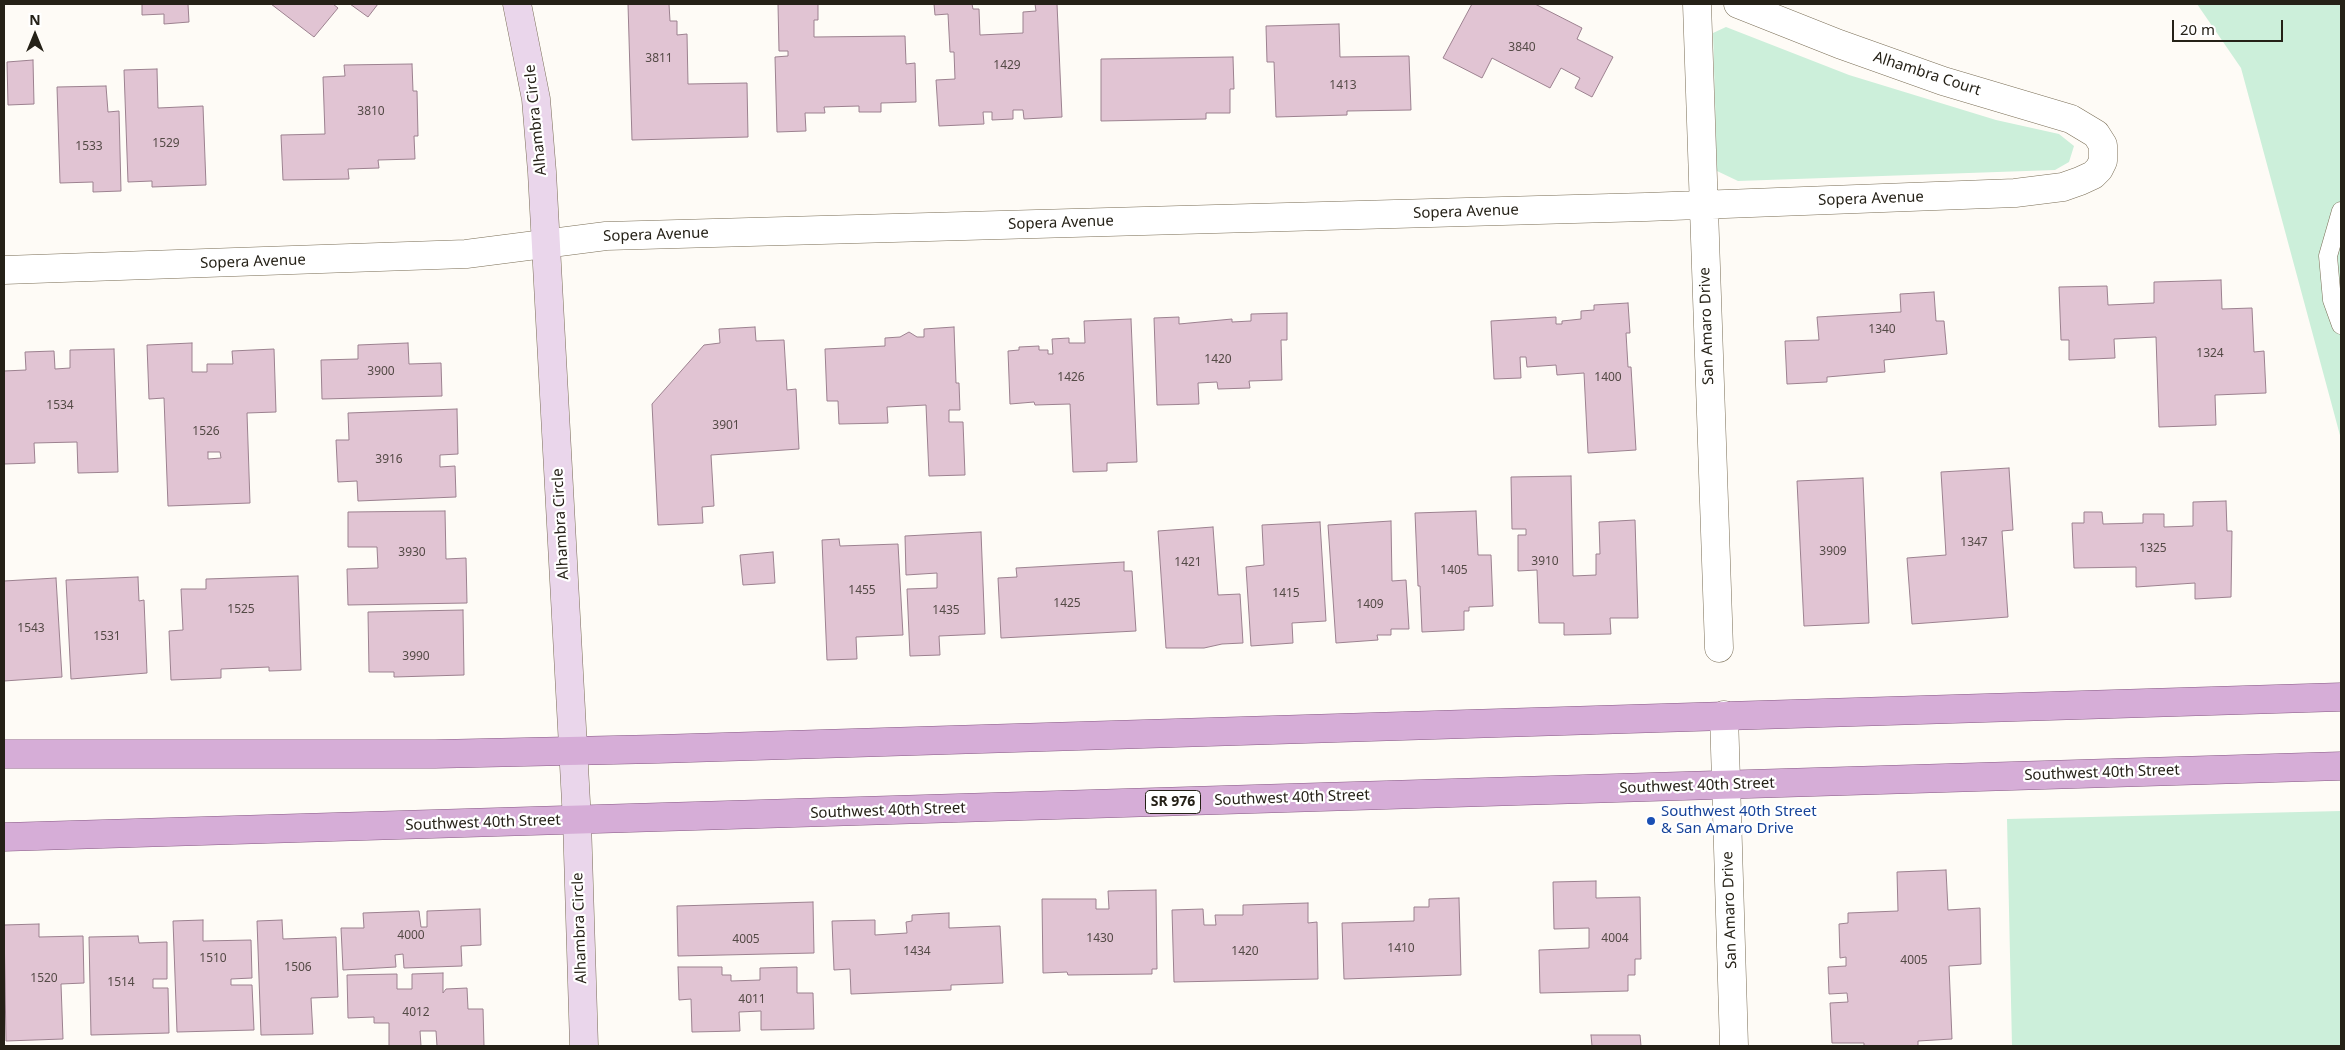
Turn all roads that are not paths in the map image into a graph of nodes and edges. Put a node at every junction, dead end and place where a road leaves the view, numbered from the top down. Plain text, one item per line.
1 (517, 4) edge
2 (1697, 4) edge
3 (1738, 4) edge
4 (2104, 154) joint
5 (1703, 204) junction
6 (2341, 211) edge
7 (546, 243) junction
8 (4, 270) edge
9 (2341, 325) edge
10 (1720, 648) dead end
11 (2341, 697) edge
12 (1724, 715) junction
13 (573, 751) junction
14 (4, 754) edge
15 (2341, 766) edge
16 (1727, 786) junction
17 (576, 820) junction
18 (4, 837) edge
19 (584, 1046) edge
20 (1734, 1046) edge

1 - 7 street, Alhambra Circle
2 - 5 street, San Amaro Drive
3 - 4 street, Alhambra Court
4 - 5 street, Sopera Avenue
5 - 7 street, Sopera Avenue
5 - 10 street, San Amaro Drive
6 - 9 lane
7 - 8 street, Sopera Avenue
7 - 13 street, Alhambra Circle
11 - 12 main road
12 - 13 main road
12 - 16 street, San Amaro Drive
13 - 14 main road
13 - 17 street, Alhambra Circle
15 - 16 main road, Southwest 40th Street / SR 976
16 - 17 main road, Southwest 40th Street / SR 976
16 - 20 street, San Amaro Drive
17 - 18 main road, Southwest 40th Street / SR 976
17 - 19 street, Alhambra Circle

